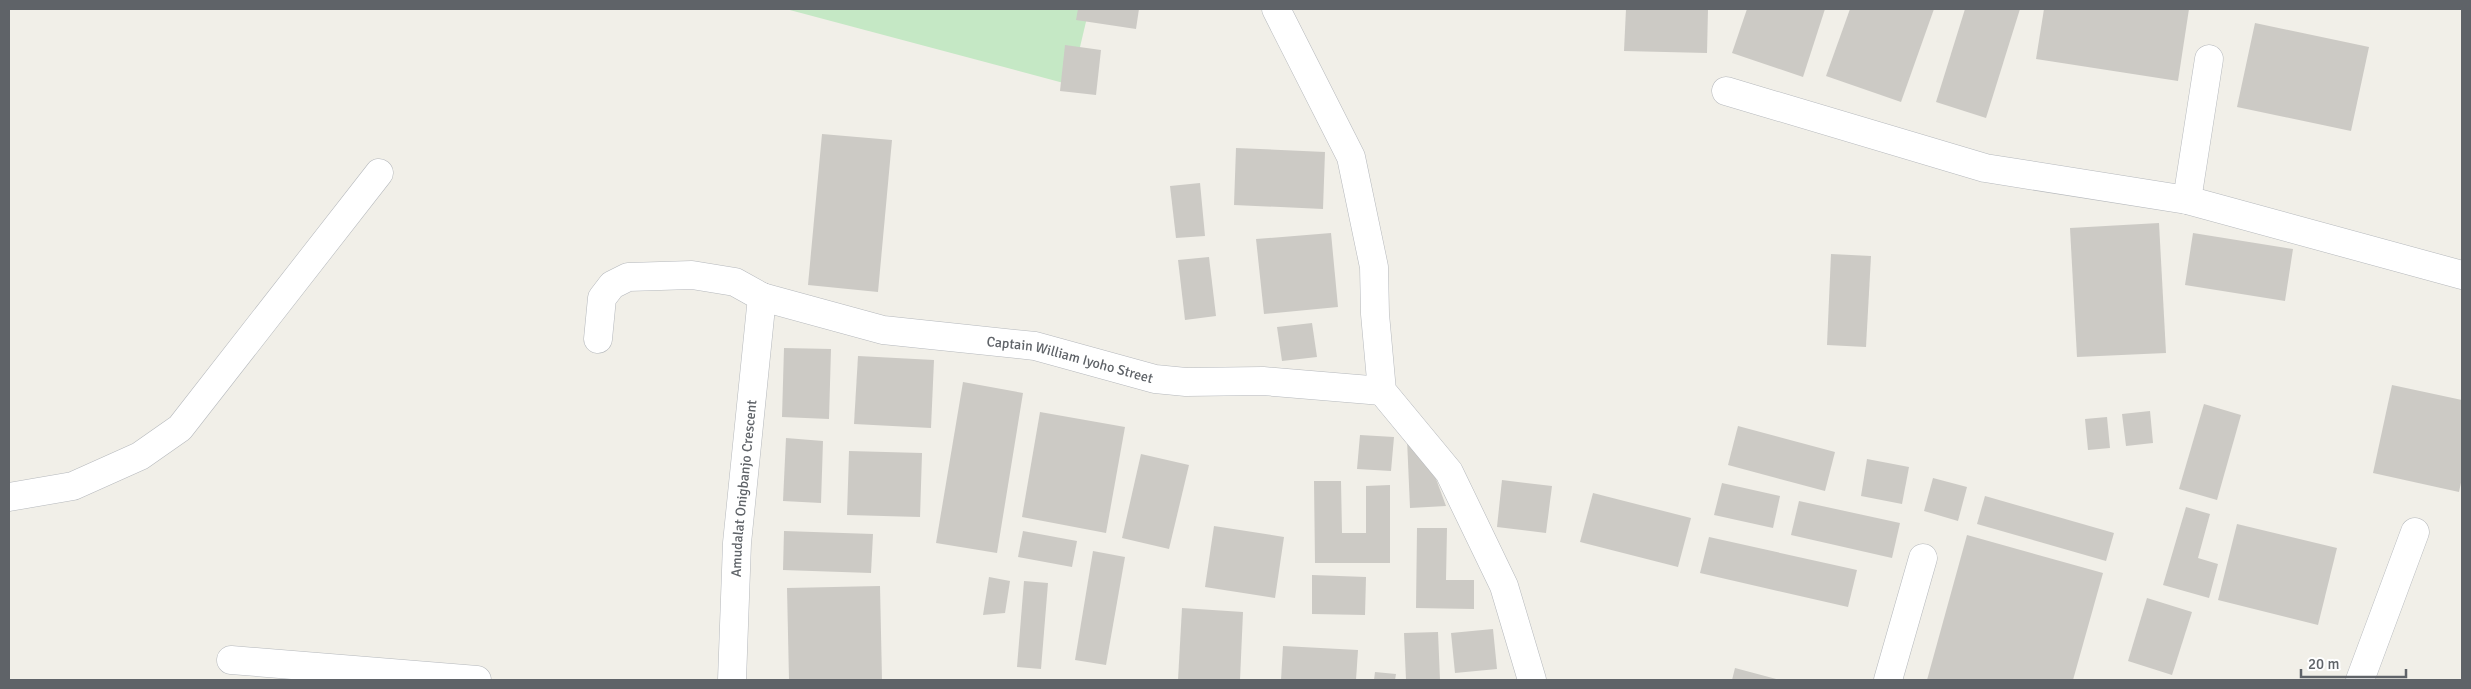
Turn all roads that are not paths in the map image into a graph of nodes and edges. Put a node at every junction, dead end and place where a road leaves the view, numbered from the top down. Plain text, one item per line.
1 (1276, 9) edge
2 (2210, 60) dead end
3 (1726, 91) dead end
4 (379, 173) dead end
5 (2187, 200) junction
6 (2462, 275) edge
7 (762, 297) junction
8 (598, 339) dead end
9 (1382, 391) junction
10 (9, 497) edge
11 (2415, 532) dead end
12 (1923, 558) dead end
13 (231, 660) dead end
14 (477, 680) edge
15 (732, 680) edge
16 (1532, 680) edge
17 (1888, 680) edge
18 (2360, 680) edge

1 - 9 street
2 - 5 street
3 - 5 street
4 - 10 street
5 - 6 street
7 - 8 street, Captain William Iyoho Street
7 - 9 street, Captain William Iyoho Street
7 - 15 street, Amudalat Onigbanjo Crescent
9 - 16 street
11 - 18 street
12 - 17 street
13 - 14 street

